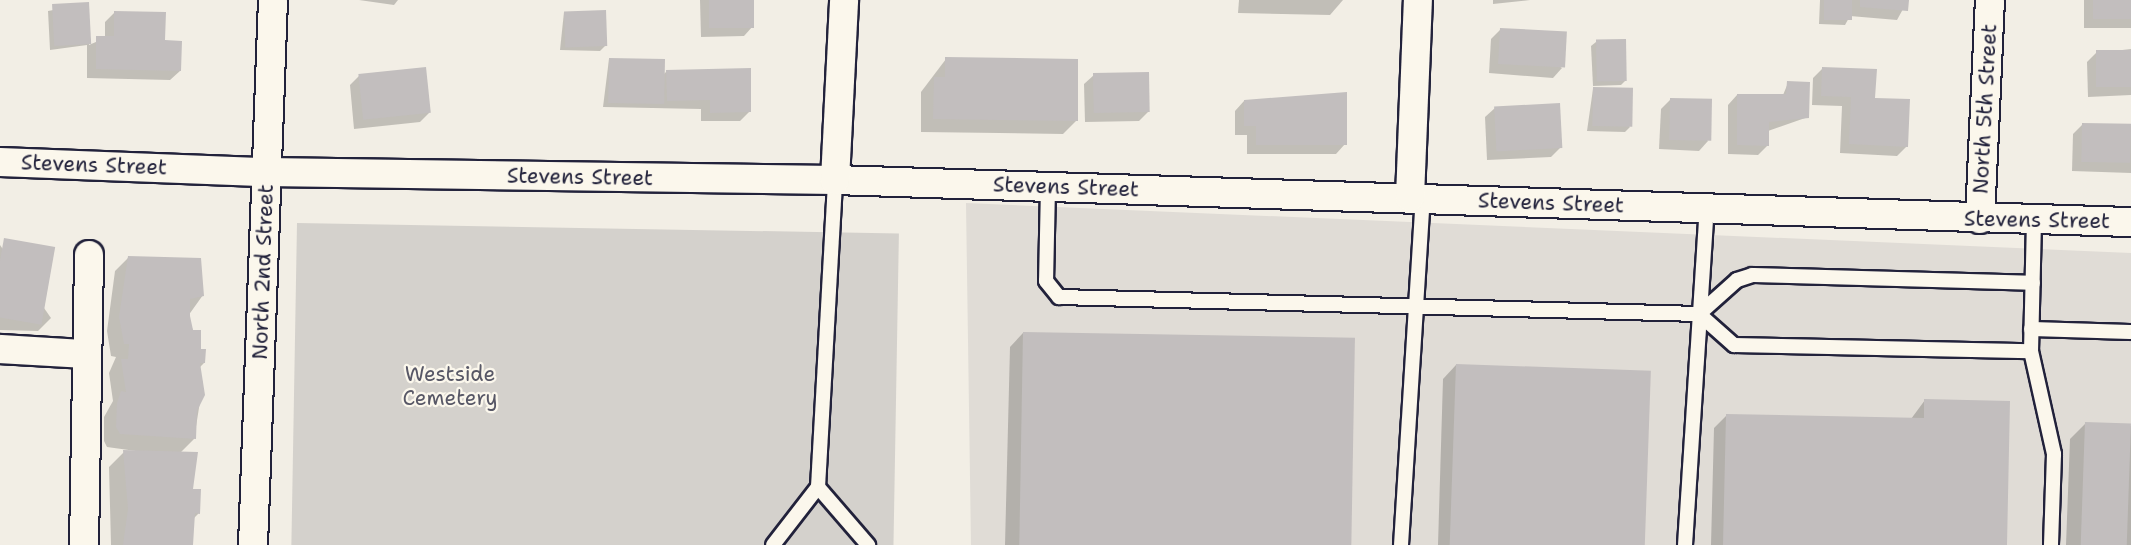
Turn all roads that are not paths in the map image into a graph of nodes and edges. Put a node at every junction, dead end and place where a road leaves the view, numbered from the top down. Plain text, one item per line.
1 (273, 0) edge
2 (844, 0) edge
3 (1418, 0) edge
4 (1990, 0) edge
5 (0, 162) edge
6 (266, 172) junction
7 (836, 180) junction
8 (1048, 187) junction
9 (1417, 198) junction
10 (1707, 208) junction
11 (1980, 219) junction
12 (2034, 220) junction
13 (2131, 222) edge
14 (88, 255) dead end
15 (2033, 283) junction
16 (1416, 307) junction
17 (1699, 314) junction
18 (2031, 329) junction
19 (2131, 332) edge
20 (0, 349) edge
21 (2031, 351) junction
22 (85, 354) junction
23 (818, 487) junction
24 (84, 545) edge
25 (253, 545) edge
26 (773, 545) edge
27 (868, 545) edge
28 (1401, 545) edge
29 (1685, 545) edge
30 (2051, 545) edge

1 - 6 street, North 2nd Street
2 - 7 street
3 - 9 street
4 - 11 street, North 5th Street
5 - 6 street, Stevens Street
6 - 7 street, Stevens Street
6 - 25 street, North 2nd Street
7 - 8 street, Stevens Street
7 - 23 lane
8 - 9 street, Stevens Street
8 - 16 lane
9 - 10 street, Stevens Street
9 - 16 lane
10 - 11 street, Stevens Street
10 - 17 lane
11 - 12 street, Stevens Street
12 - 13 street, Stevens Street
12 - 15 lane
14 - 22 street
15 - 17 lane
15 - 18 lane
16 - 17 lane
16 - 28 lane
17 - 21 lane
17 - 29 lane
18 - 19 lane
18 - 21 lane
20 - 22 street
21 - 30 lane
22 - 24 street
23 - 26 lane
23 - 27 lane

